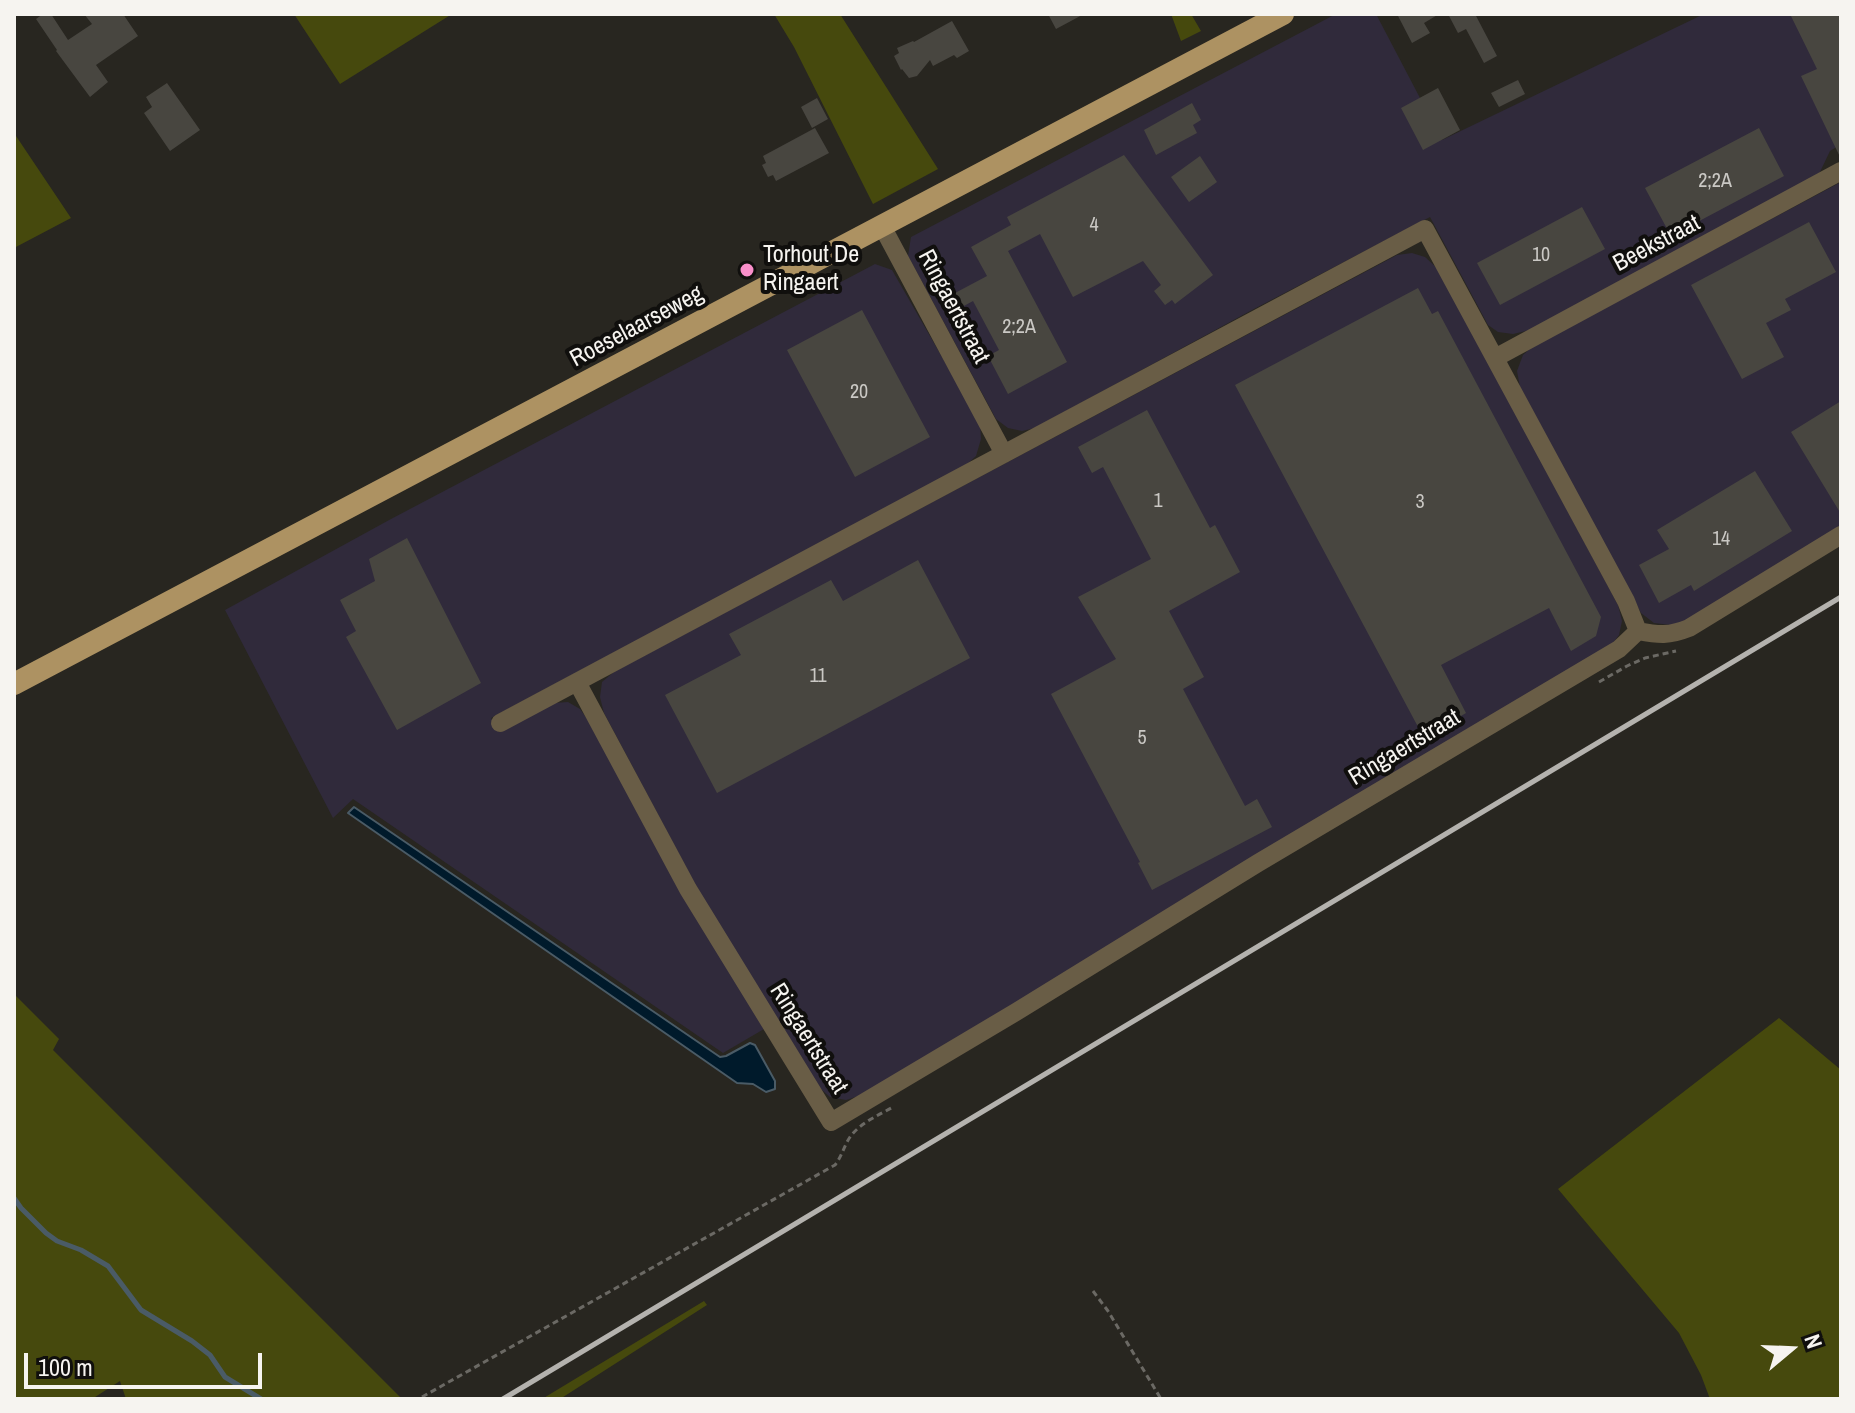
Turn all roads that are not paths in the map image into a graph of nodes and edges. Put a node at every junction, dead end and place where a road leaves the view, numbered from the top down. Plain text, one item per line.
1 (1283, 14) edge
2 (1841, 171) edge
3 (882, 226) junction
4 (1495, 358) junction
5 (1004, 454) junction
6 (1841, 535) edge
7 (1638, 631) junction
8 (577, 682) junction
9 (14, 684) edge
10 (500, 723) dead end

1 - 3 main road, Roeselaarseweg
2 - 4 street, Beekstraat
3 - 5 street, Ringaertstraat
3 - 9 main road, Roeselaarseweg
4 - 5 street
4 - 7 street
5 - 8 street
6 - 7 street
7 - 8 street, Ringaertstraat
8 - 10 street

